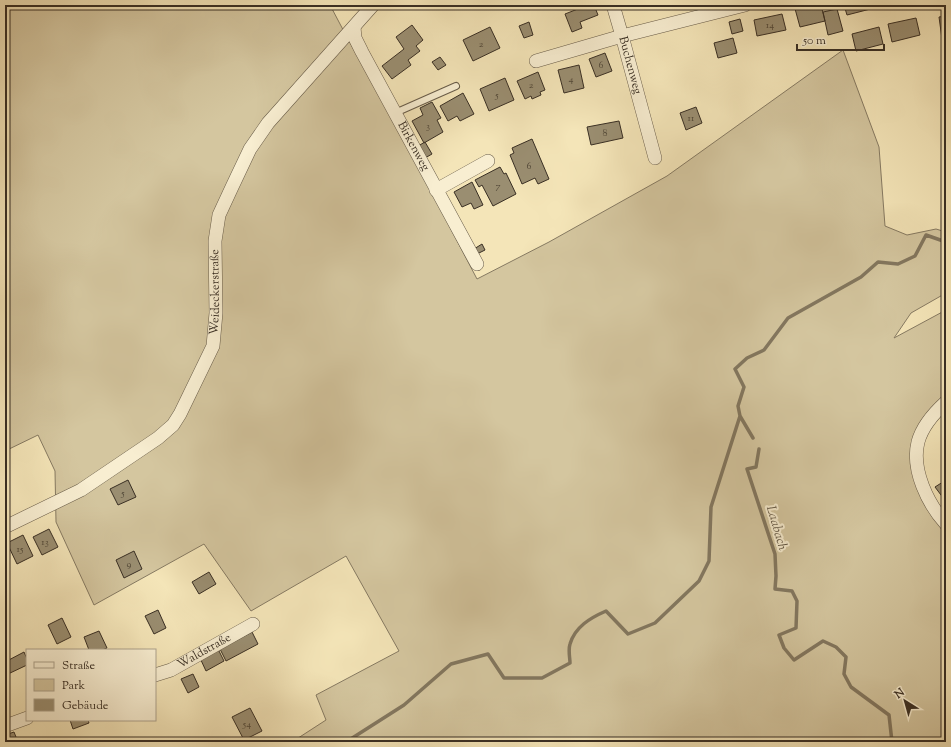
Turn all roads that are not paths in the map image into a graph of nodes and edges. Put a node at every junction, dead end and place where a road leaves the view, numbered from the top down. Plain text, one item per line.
1 (373, 5) edge
2 (613, 5) edge
3 (745, 5) edge
4 (354, 27) junction
5 (622, 36) junction
6 (536, 61) dead end
7 (456, 86) dead end
8 (395, 113) junction
9 (655, 158) dead end
10 (488, 161) dead end
11 (436, 190) junction
12 (477, 264) dead end
13 (946, 402) edge
14 (946, 524) edge
15 (5, 527) edge
16 (253, 624) dead end
17 (156, 675) edge
18 (26, 718) edge
19 (5, 726) edge

1 - 4 street, Weideckerstraße
2 - 5 street
3 - 5 street
4 - 8 street, Birkenweg
4 - 15 street, Weideckerstraße
5 - 6 street, Buchenweg
5 - 9 street, Buchenweg
7 - 8 lane
8 - 11 street, Birkenweg
10 - 11 street
11 - 12 street, Birkenweg
13 - 14 street
16 - 17 street, Waldstraße
18 - 19 street

